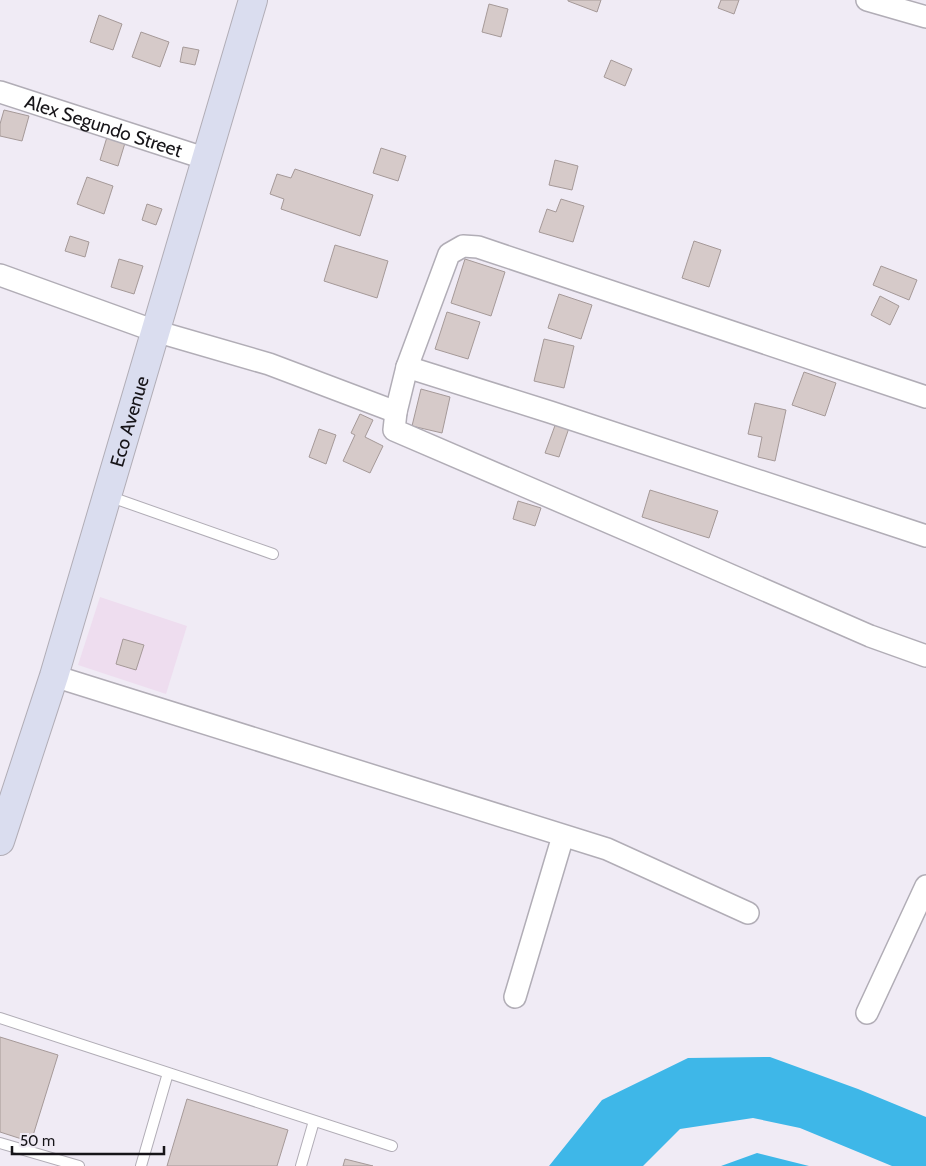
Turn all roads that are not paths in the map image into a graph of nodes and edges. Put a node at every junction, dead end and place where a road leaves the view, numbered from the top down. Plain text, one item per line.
1 (253, 0) edge
2 (867, 0) edge
3 (926, 17) edge
4 (0, 92) edge
5 (207, 159) junction
6 (0, 275) edge
7 (155, 331) junction
8 (407, 367) junction
9 (926, 397) edge
10 (396, 412) junction
11 (107, 496) junction
12 (926, 536) edge
13 (273, 554) dead end
14 (926, 656) edge
15 (54, 676) junction
16 (563, 836) junction
17 (0, 841) edge
18 (926, 886) edge
19 (748, 913) dead end
20 (514, 997) dead end
21 (867, 1013) dead end
22 (0, 1018) edge
23 (168, 1073) junction
24 (314, 1121) junction
25 (0, 1143) edge
26 (392, 1146) dead end
27 (79, 1166) edge
28 (141, 1166) edge
29 (301, 1166) edge

1 - 5 main road, Eco Avenue
2 - 3 street
4 - 5 street, Alex Segundo Street
5 - 7 main road, Eco Avenue
6 - 7 street
7 - 10 street
7 - 11 main road, Eco Avenue
8 - 9 street
8 - 10 street
8 - 12 street
10 - 14 street
11 - 13 lane
11 - 15 main road, Eco Avenue
15 - 16 street
15 - 17 main road, Eco Avenue
16 - 19 street
16 - 20 street
18 - 21 street
22 - 23 lane
23 - 24 lane
23 - 28 lane
24 - 26 lane
24 - 29 lane
25 - 27 lane

